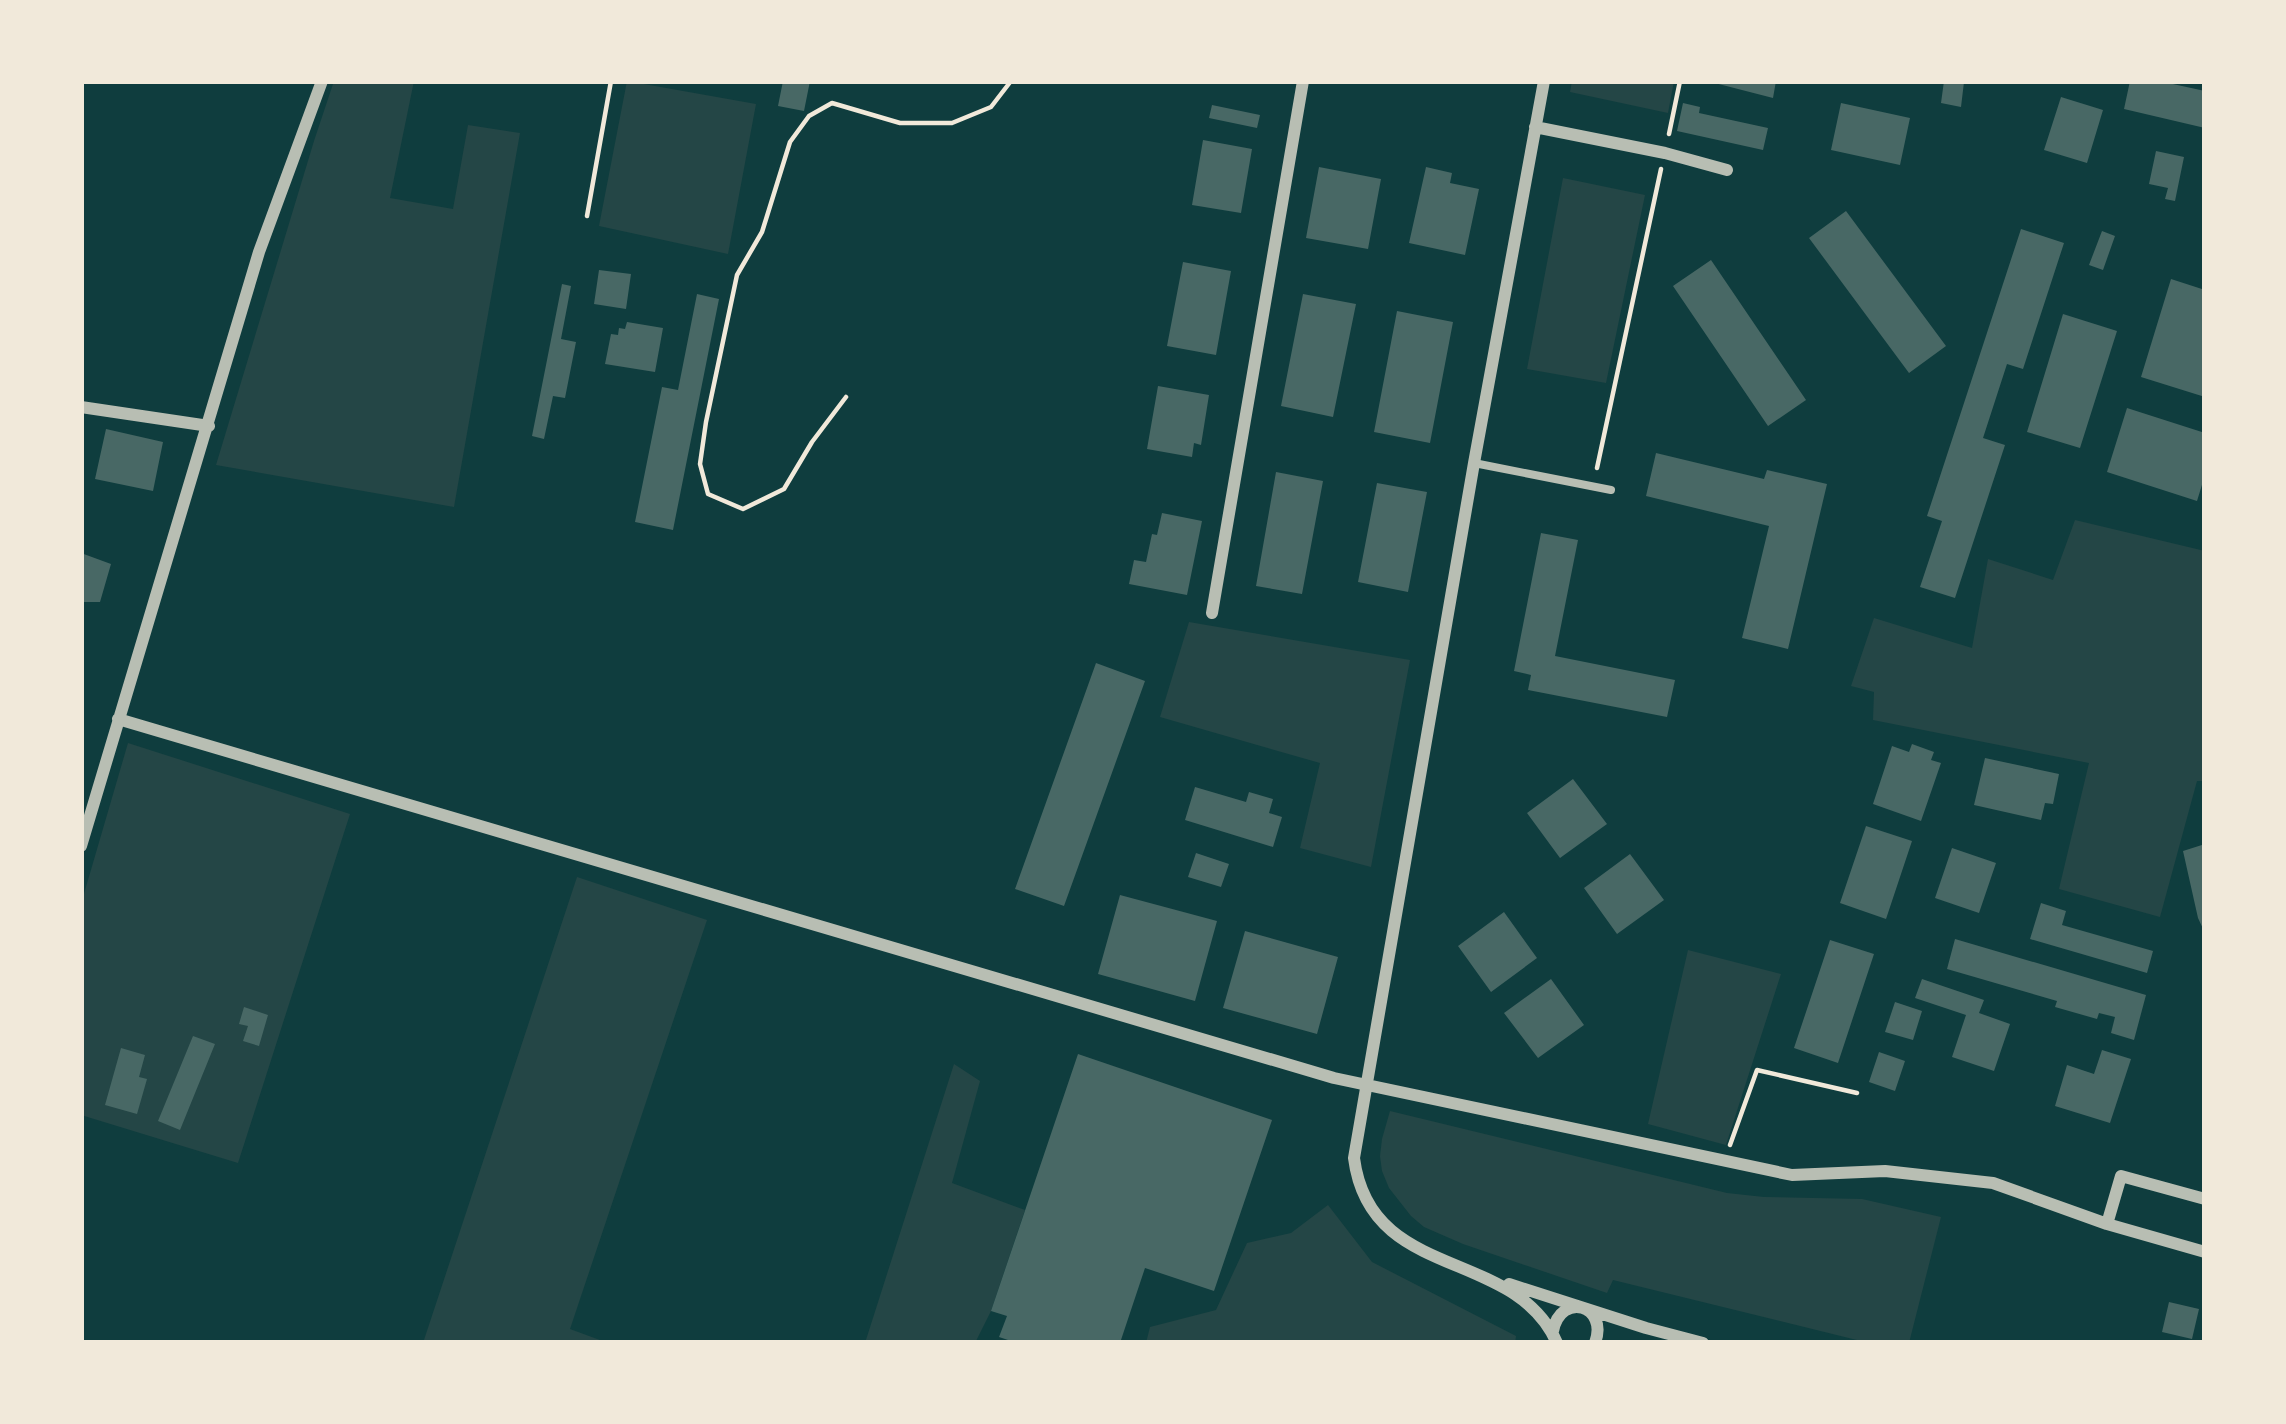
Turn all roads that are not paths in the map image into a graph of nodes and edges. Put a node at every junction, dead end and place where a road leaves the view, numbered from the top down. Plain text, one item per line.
1 (322, 81) edge
2 (1304, 81) edge
3 (1544, 81) edge
4 (1535, 127) junction
5 (1727, 170) dead end
6 (81, 407) edge
7 (209, 426) junction
8 (1474, 463) junction
9 (1611, 490) dead end
10 (1212, 613) dead end
11 (118, 719) junction
12 (81, 845) edge
13 (1364, 1085) junction
14 (2205, 1199) edge
15 (2108, 1224) junction
16 (2205, 1252) edge
17 (1491, 1280) junction
18 (1583, 1308) junction
19 (1555, 1337) edge
20 (1594, 1343) edge
21 (1703, 1343) edge

1 - 7 street
2 - 10 street
3 - 4 street
4 - 5 street
4 - 8 street
6 - 7 street
7 - 11 street
8 - 9 lane
8 - 13 street
11 - 12 street
11 - 13 street
13 - 15 street
13 - 17 street
14 - 15 street
15 - 16 street
17 - 18 street
17 - 19 street
18 - 19 street
18 - 20 street
18 - 21 street

